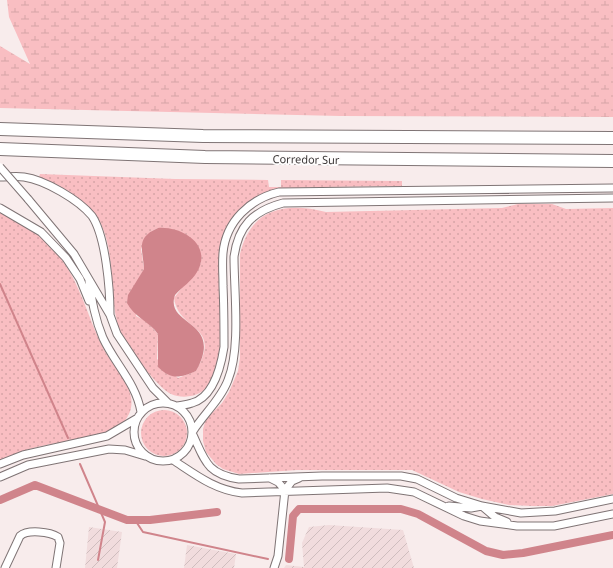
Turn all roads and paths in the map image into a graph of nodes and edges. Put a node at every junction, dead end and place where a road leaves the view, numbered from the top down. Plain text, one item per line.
1 (0, 129) edge
2 (613, 138) edge
3 (0, 149) edge
4 (613, 161) edge
5 (0, 167) edge
6 (0, 177) edge
7 (613, 188) edge
8 (613, 198) edge
9 (0, 208) edge
10 (88, 277) junction
11 (93, 311) junction
12 (110, 315) junction
13 (168, 403) junction
14 (177, 406) junction
15 (141, 412) junction
16 (136, 419) junction
17 (193, 433) junction
18 (145, 456) junction
19 (173, 460) junction
20 (0, 464) edge
21 (303, 476) junction
22 (0, 477) edge
23 (267, 478) junction
24 (285, 490) junction
25 (613, 499) edge
26 (438, 504) junction
27 (482, 506) junction
28 (613, 514) edge
29 (517, 526) junction
30 (6, 568) edge
31 (56, 568) edge
32 (274, 568) edge

1 - 2 highway, Corredor Sur
3 - 4 highway, Corredor Sur
5 - 10 street, bridge
6 - 12 street
7 - 14 street
8 - 17 street
9 - 11 street
10 - 11 street
10 - 12 street
11 - 15 street
12 - 13 street
13 - 14 street
13 - 15 street
14 - 17 street
15 - 16 street
16 - 18 street
16 - 20 street
17 - 19 street
17 - 23 street
18 - 19 street
18 - 22 street
19 - 24 street
21 - 23 street
21 - 24 street
21 - 27 street
23 - 24 street
24 - 26 street
24 - 32 street
25 - 27 street
26 - 27 street
26 - 29 street
27 - 29 street
28 - 29 street
30 - 31 street

